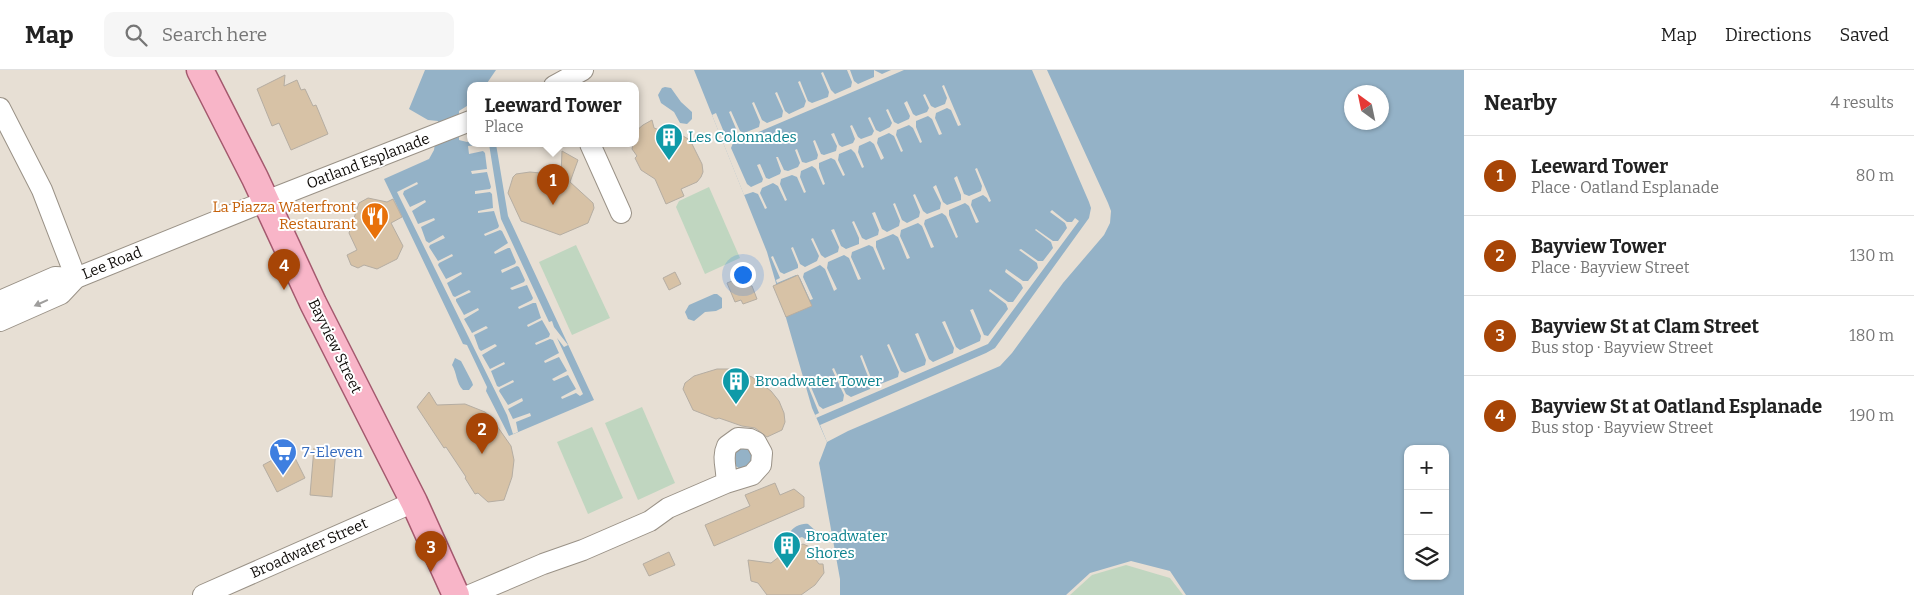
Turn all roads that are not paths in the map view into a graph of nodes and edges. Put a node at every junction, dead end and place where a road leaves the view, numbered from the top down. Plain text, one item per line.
1 (200, 70) edge
2 (583, 70) edge
3 (565, 82) edge
4 (0, 108) edge
5 (467, 121) edge
6 (591, 147) edge
7 (266, 200) junction
8 (621, 213) dead end
9 (76, 278) junction
10 (0, 301) edge
11 (0, 321) edge
12 (726, 483) dead end
13 (414, 502) junction
14 (203, 595) edge
15 (456, 595) edge
16 (470, 595) edge

1 - 7 main road, Bayview Street
2 - 3 street
4 - 9 street, Lee Road
5 - 7 street, Oatland Esplanade
6 - 8 street
7 - 9 street, Lee Road
7 - 13 main road, Bayview Street
9 - 10 street
9 -> 11 street
12 - 16 street
13 - 14 street, Broadwater Street
13 - 15 main road, Bayview Street

